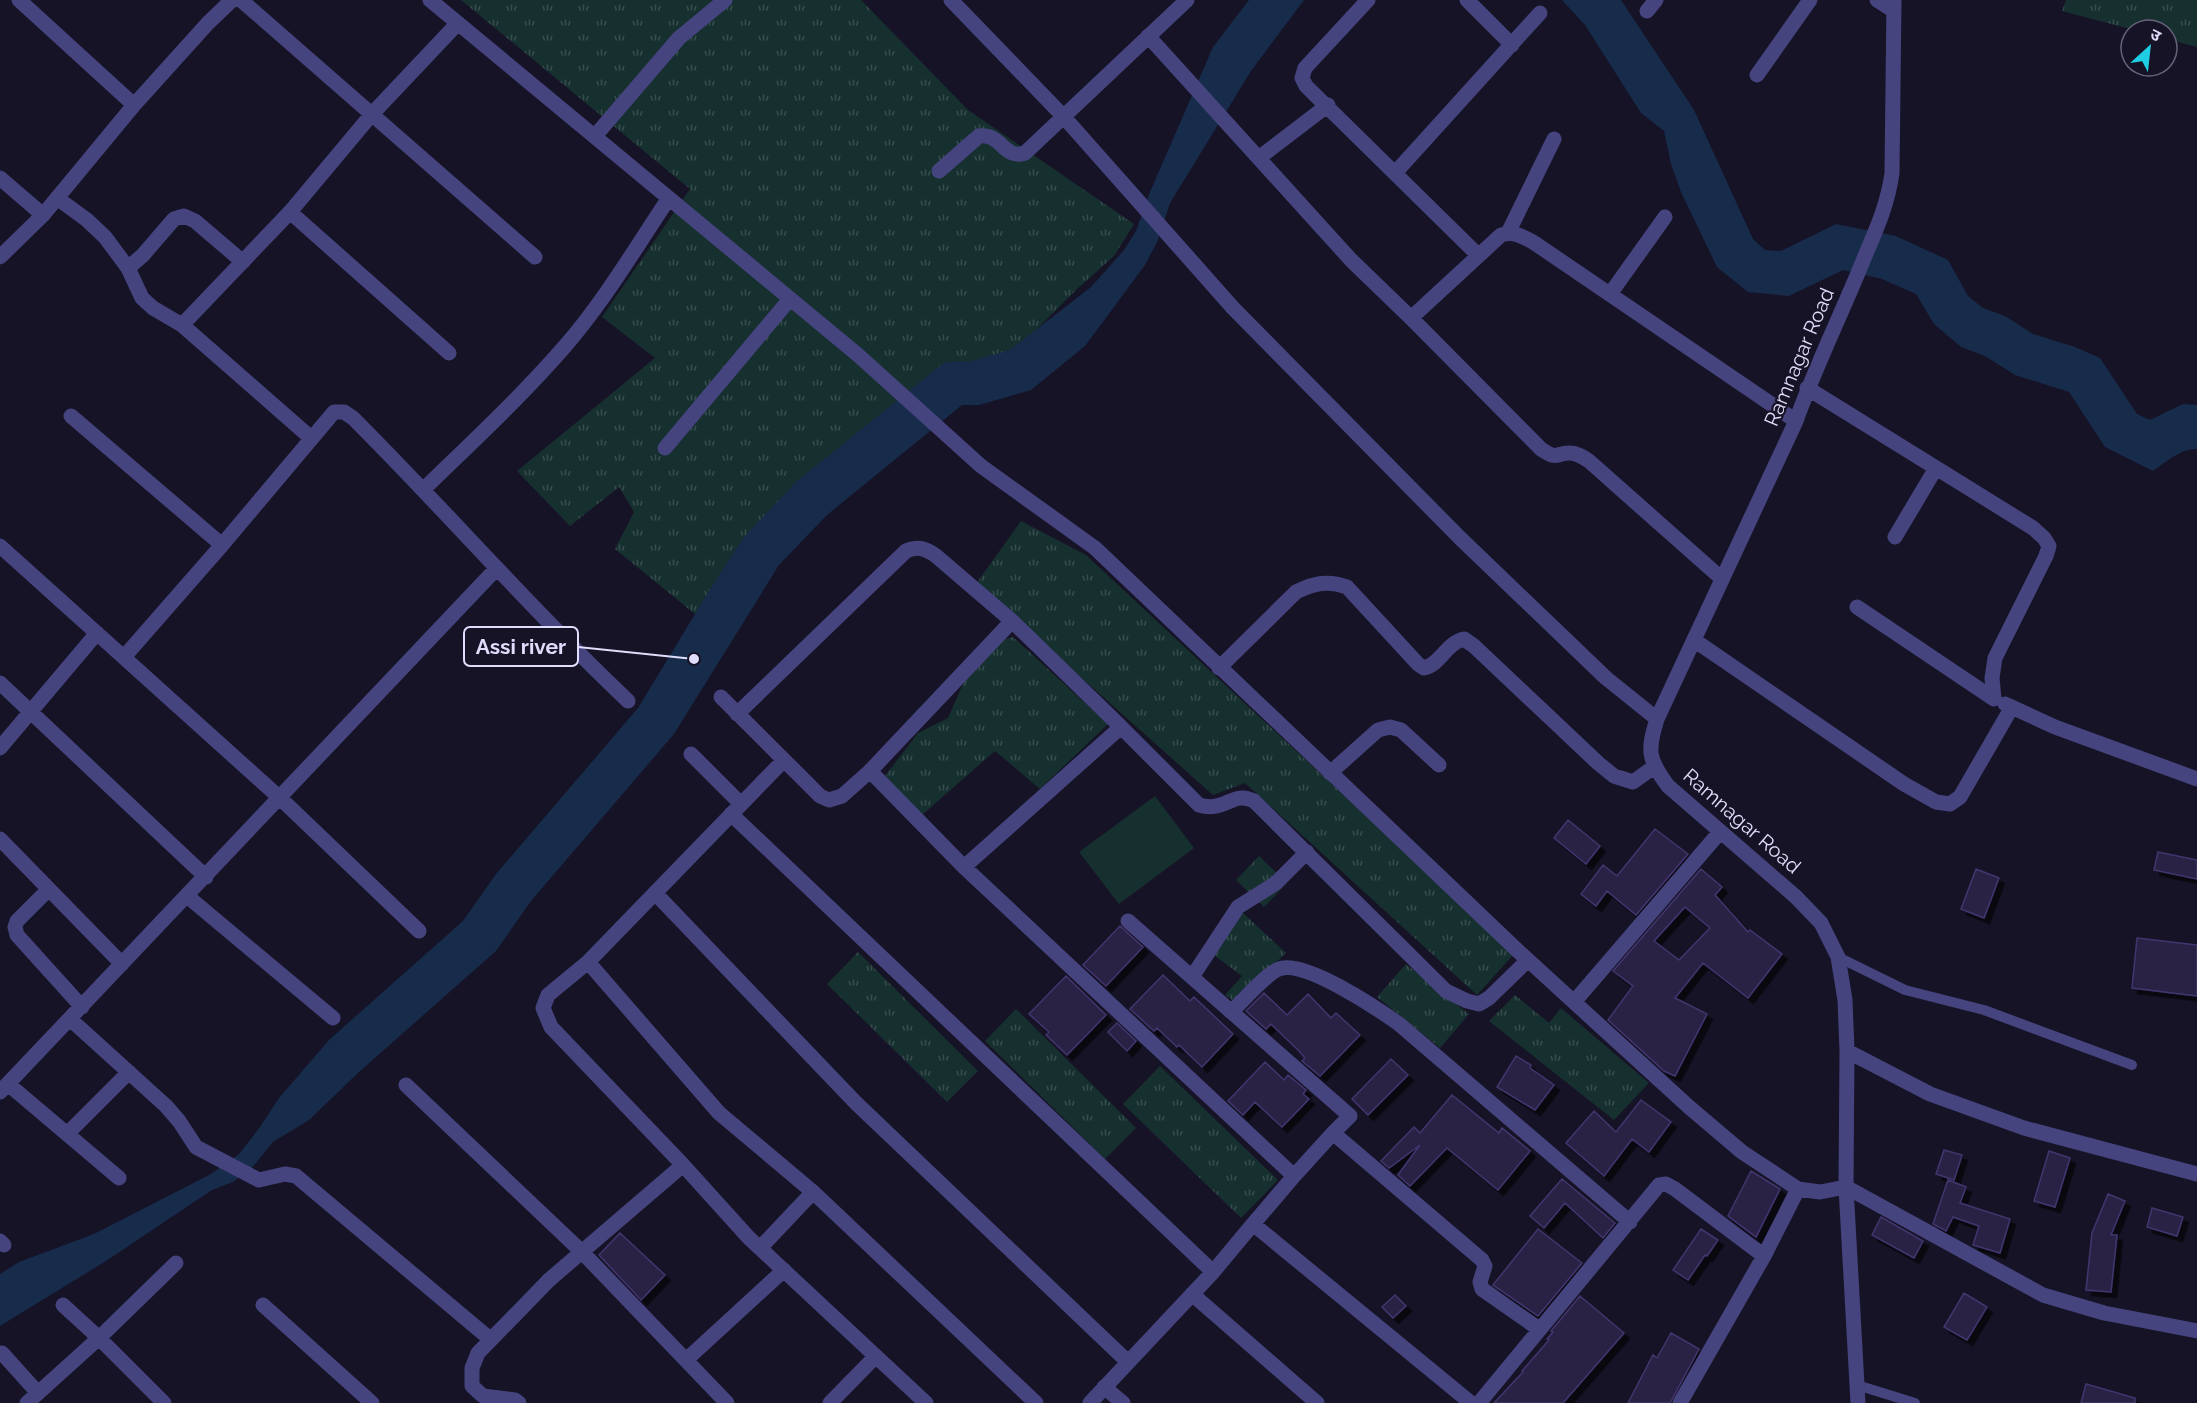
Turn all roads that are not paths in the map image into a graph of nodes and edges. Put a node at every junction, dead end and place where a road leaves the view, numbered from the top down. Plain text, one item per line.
1 (19, 0) edge
2 (430, 0) edge
3 (725, 0) edge
4 (951, 0) edge
5 (1187, 0) edge
6 (1368, 0) edge
7 (1467, 0) edge
8 (1810, 0) edge
9 (1877, 0) edge
10 (232, 1) edge
11 (1894, 5) edge
12 (1540, 13) dead end
13 (458, 23) junction
14 (1148, 36) junction
15 (1512, 45) junction
16 (1757, 75) dead end
17 (134, 105) junction
18 (1328, 105) junction
19 (372, 114) junction
20 (1063, 116) junction
21 (595, 136) junction
22 (1554, 139) dead end
23 (1260, 157) junction
24 (939, 171) dead end
25 (1395, 173) junction
26 (0, 178) edge
27 (57, 198) junction
28 (669, 198) junction
29 (290, 212) junction
30 (43, 215) junction
31 (1665, 217) dead end
32 (1508, 233) junction
33 (1478, 255) junction
34 (0, 257) edge
35 (535, 257) dead end
36 (243, 262) junction
37 (128, 268) junction
38 (1610, 294) junction
39 (790, 299) junction
40 (1412, 318) junction
41 (182, 325) junction
42 (448, 353) dead end
43 (1807, 388) junction
44 (71, 416) dead end
45 (1796, 421) junction
46 (311, 438) junction
47 (665, 448) dead end
48 (1936, 468) junction
49 (424, 489) junction
50 (1895, 537) dead end
51 (222, 545) junction
52 (0, 546) edge
53 (497, 568) junction
54 (1721, 578) junction
55 (1857, 607) dead end
56 (1012, 621) junction
57 (97, 633) junction
58 (1694, 640) junction
59 (124, 657) junction
60 (1219, 668) junction
61 (0, 683) edge
62 (721, 697) dead end
63 (1994, 699) junction
64 (628, 700) dead end
65 (2012, 708) junction
66 (31, 712) junction
67 (737, 714) junction
68 (1657, 718) junction
69 (1121, 727) junction
70 (0, 748) edge
71 (691, 754) dead end
72 (784, 760) junction
73 (1439, 765) dead end
74 (1654, 767) junction
75 (870, 771) junction
76 (1330, 773) junction
77 (2197, 778) edge
78 (280, 798) junction
79 (736, 809) junction
80 (1720, 832) junction
81 (0, 839) edge
82 (1307, 852) junction
83 (964, 867) junction
84 (206, 877) junction
85 (49, 889) junction
86 (655, 893) junction
87 (187, 896) junction
88 (1128, 921) dead end
89 (419, 931) dead end
90 (1838, 957) junction
91 (1528, 960) junction
92 (588, 962) junction
93 (122, 964) junction
94 (1192, 977) junction
95 (1574, 1002) junction
96 (82, 1007) junction
97 (1231, 1012) junction
98 (333, 1018) dead end
99 (70, 1019) junction
100 (1847, 1051) junction
101 (2132, 1065) dead end
102 (129, 1072) junction
103 (406, 1084) dead end
104 (4, 1088) edge
105 (1333, 1133) junction
106 (68, 1134) junction
107 (683, 1165) junction
108 (2197, 1174) edge
109 (1294, 1176) junction
110 (119, 1178) dead end
111 (1846, 1187) junction
112 (1798, 1189) junction
113 (813, 1192) junction
114 (1630, 1222) junction
115 (1253, 1224) junction
116 (760, 1248) junction
117 (582, 1252) junction
118 (1764, 1256) junction
119 (176, 1263) dead end
120 (784, 1270) junction
121 (1213, 1272) junction
122 (1192, 1294) junction
123 (63, 1305) dead end
124 (263, 1305) dead end
125 (1539, 1329) junction
126 (2197, 1331) edge
127 (99, 1338) junction
128 (490, 1339) junction
129 (2, 1353) dead end
130 (876, 1356) junction
131 (686, 1360) junction
132 (1128, 1362) junction
133 (1857, 1385) junction
134 (1104, 1388) junction
135 (33, 1398) edge
136 (480, 1400) edge
137 (164, 1403) edge
138 (372, 1403) edge
139 (519, 1403) edge
140 (728, 1403) edge
141 (830, 1403) edge
142 (926, 1403) edge
143 (1036, 1403) edge
144 (1090, 1403) edge
145 (1123, 1403) edge
146 (1317, 1403) edge
147 (1471, 1403) edge
148 (1479, 1403) edge
149 (1680, 1403) edge
150 (1858, 1403) edge
151 (1915, 1403) edge

1 - 17 street
2 - 13 street
3 - 21 street
4 - 20 street
5 - 14 street
6 - 18 street
7 - 15 street
8 - 16 street
9 - 11 street
10 - 17 street
10 - 19 street
11 - 43 street, Ramnagar Road
12 - 15 street
13 - 19 street
13 - 21 street
14 - 20 street
14 - 23 street
15 - 25 street
17 - 27 street
18 - 23 street
18 - 25 street
19 - 29 street
19 - 35 street
20 - 24 street
20 - 68 street
21 - 28 street
22 - 32 street
23 - 40 street
25 - 33 street
26 - 30 street
27 - 30 street
27 - 37 street
28 - 39 street
28 - 49 street
29 - 36 street
29 - 42 street
30 - 34 street
31 - 38 street
32 - 33 street
32 - 38 street
33 - 40 street
36 - 37 street
36 - 41 street
37 - 41 street
38 - 45 street
39 - 47 street
39 - 60 street
40 - 54 street
41 - 46 street
43 - 45 street, Ramnagar Road
43 - 48 street
44 - 51 street
45 - 54 street, Ramnagar Road
46 - 49 street
46 - 51 street
48 - 50 street
48 - 63 street
49 - 53 street
51 - 59 street
52 - 57 street
53 - 64 street
53 - 78 street
54 - 58 street, Ramnagar Road
55 - 63 street
56 - 67 street
56 - 69 street
56 - 75 street
57 - 59 street
57 - 66 street
58 - 65 street
58 - 68 street, Ramnagar Road
59 - 78 street
60 - 74 street
60 - 76 street
61 - 66 street
62 - 67 street
63 - 65 street
65 - 77 street
66 - 70 street
66 - 84 street
67 - 72 street
68 - 74 street, Ramnagar Road
69 - 82 street
69 - 83 street
71 - 79 street
72 - 75 street
72 - 79 street
73 - 76 street
74 - 80 street, Ramnagar Road
75 - 83 street
76 - 91 street
78 - 84 street
78 - 89 street
79 - 86 street
79 - 121 street
80 - 90 street, Ramnagar Road
80 - 95 street
81 - 85 street
82 - 91 street
82 - 94 street
83 - 109 street
84 - 87 street
85 - 93 street
85 - 96 street
86 - 92 street
86 - 132 street
87 - 93 street
87 - 98 street
88 - 94 street
90 - 100 street, Ramnagar Road
90 - 101 lane
91 - 95 street
92 - 107 street
92 - 113 street
93 - 96 street
94 - 97 street
95 - 112 street
96 - 99 street
97 - 105 street
97 - 114 street
99 - 102 street
99 - 104 street
100 - 108 street
100 - 111 street, Ramnagar Road
102 - 106 street
102 - 128 street
103 - 117 street
104 - 106 street
105 - 109 street
105 - 125 street
106 - 110 street
107 - 116 street
107 - 117 street
109 - 115 street
111 - 112 street
111 - 126 street
111 - 133 street, Ramnagar Road
112 - 118 street
113 - 116 street
113 - 143 street
114 - 118 street
114 - 125 street
115 - 121 street
115 - 147 street
116 - 120 street
117 - 128 street
117 - 131 street
118 - 149 street
119 - 127 street
120 - 130 street
120 - 131 street
121 - 122 street
122 - 132 street
122 - 146 street
123 - 127 street
124 - 138 street
125 - 148 street
127 - 135 street
127 - 137 street
128 - 136 street
129 - 135 street
130 - 141 street
130 - 142 street
131 - 140 street
132 - 134 street
133 - 150 street, Ramnagar Road
133 - 151 lane
134 - 144 street
134 - 145 street
136 - 139 street

